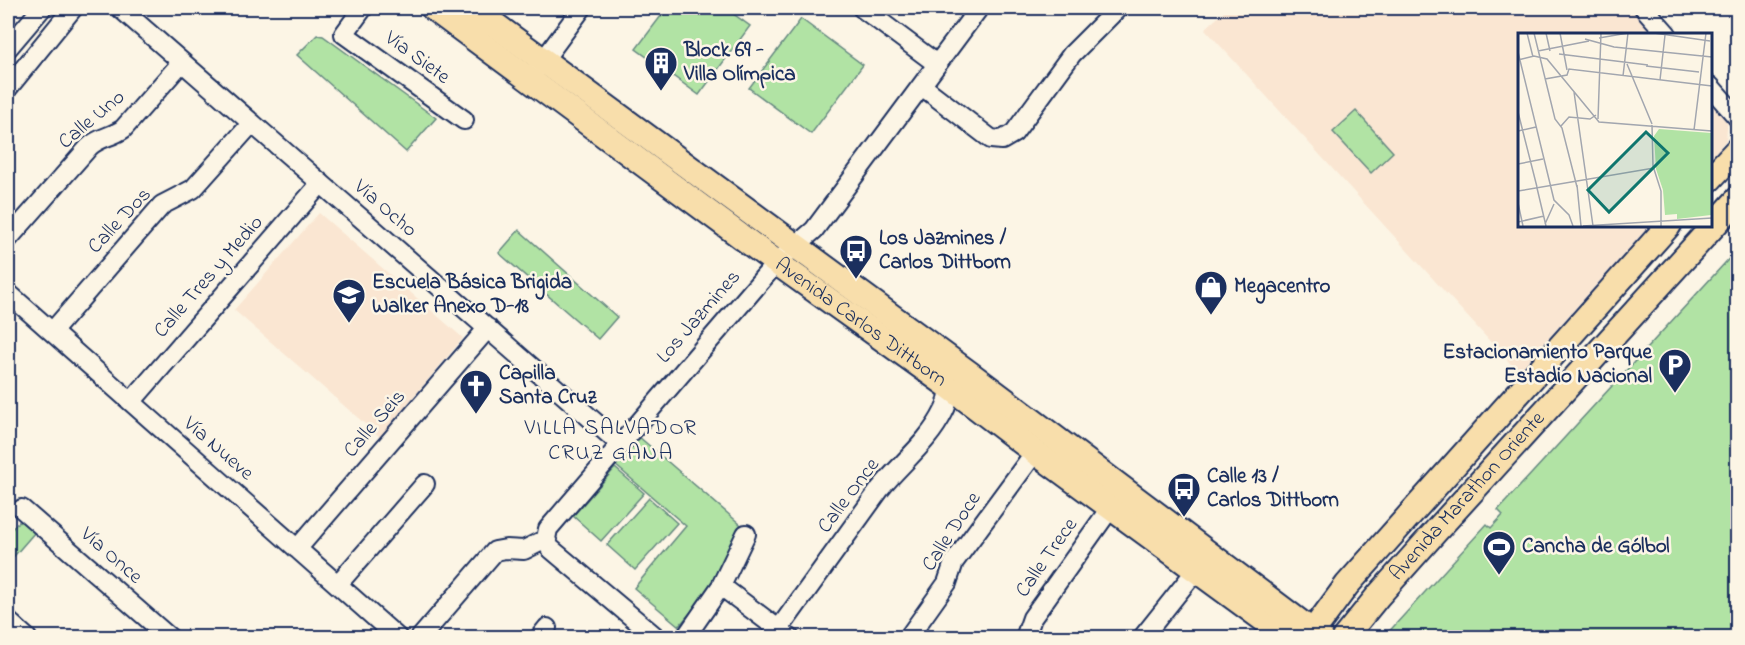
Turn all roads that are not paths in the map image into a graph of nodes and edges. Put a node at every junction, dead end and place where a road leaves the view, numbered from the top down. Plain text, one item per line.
1 (42, 8) edge
2 (73, 8) edge
3 (120, 8) edge
4 (363, 8) edge
5 (432, 8) edge
6 (472, 8) edge
7 (582, 8) edge
8 (862, 8) edge
9 (979, 8) edge
10 (1118, 8) edge
11 (1644, 8) edge
12 (1666, 33) edge
13 (8, 48) edge
14 (182, 62) junction
15 (937, 64) junction
16 (536, 69) junction
17 (922, 86) junction
18 (8, 88) edge
19 (1712, 88) edge
20 (1737, 118) edge
21 (464, 120) dead end
22 (252, 123) junction
23 (1737, 149) edge
24 (1712, 177) edge
25 (321, 183) junction
26 (1737, 199) edge
27 (1668, 226) edge
28 (8, 239) edge
29 (794, 246) junction
30 (777, 262) junction
31 (8, 293) edge
32 (488, 328) junction
33 (52, 333) junction
34 (950, 387) junction
35 (131, 402) junction
36 (620, 444) junction
37 (1035, 452) junction
38 (425, 484) dead end
39 (1111, 507) junction
40 (22, 509) dead end
41 (1412, 512) junction
42 (1435, 532) junction
43 (746, 534) dead end
44 (546, 539) junction
45 (297, 549) junction
46 (1197, 569) junction
47 (338, 584) junction
48 (1347, 585) junction
49 (721, 586) junction
50 (1265, 607) junction
51 (8, 621) edge
52 (784, 633) edge
53 (1308, 636) edge
54 (169, 637) edge
55 (27, 638) edge
56 (398, 638) edge
57 (420, 638) edge
58 (657, 638) edge
59 (685, 638) edge
60 (908, 638) edge
61 (1025, 638) edge
62 (1142, 638) edge
63 (1275, 638) edge
64 (1344, 638) edge

1 - 13 street
2 - 18 street
3 - 14 street, Vía Ocho
4 - 21 street, Vía Siete
5 - 16 main road, Avenida Carlos Dittborn
6 - 16 main road, Avenida Carlos Dittborn
7 - 16 street
8 - 15 street
9 - 15 street, Los Jazmines
10 - 17 street
11 - 12 street
14 - 22 street, Vía Ocho
14 - 28 street, Calle Uno
15 - 17 street, Los Jazmines
16 - 29 main road, Avenida Carlos Dittborn
16 - 30 main road, Avenida Carlos Dittborn
17 - 29 street, Los Jazmines
19 - 20 street
22 - 25 street, Vía Ocho
22 - 33 street, Calle Dos
23 - 24 main road
25 - 32 street, Vía Ocho
25 - 35 street, Calle Tres y Medio
26 - 42 main road, Avenida Marathon Oriente
27 - 41 main road, Avenida Marathon Oriente
29 - 30 street, Los Jazmines
29 - 50 main road, Avenida Carlos Dittborn
30 - 34 main road, Avenida Carlos Dittborn
30 - 36 street, Los Jazmines
31 - 33 street, Vía Nueve
32 - 36 street, Vía Ocho
32 - 45 street, Calle Seis
33 - 35 street, Vía Nueve
34 - 37 main road, Avenida Carlos Dittborn
34 - 52 street, Calle Once
35 - 45 street, Vía Nueve
36 - 44 street, Los Jazmines
37 - 39 main road, Avenida Carlos Dittborn
37 - 60 street, Calle Doce
38 - 47 street
39 - 46 main road, Avenida Carlos Dittborn
39 - 61 street, Calle Trece
40 - 54 street, Vía Once
41 - 42 main road
41 - 48 main road, Avenida Marathon Oriente
42 - 64 main road, Avenida Marathon Oriente
43 - 49 street
44 - 57 street
44 - 58 street
45 - 47 street, Vía Nueve
46 - 50 main road, Avenida Carlos Dittborn
46 - 62 street
47 - 56 street, Vía Nueve
48 - 50 main road
48 - 53 main road, Avenida Marathon Oriente
49 - 52 street
49 - 59 street
50 - 53 main road, Avenida Carlos Dittborn
50 - 63 main road
51 - 55 street

